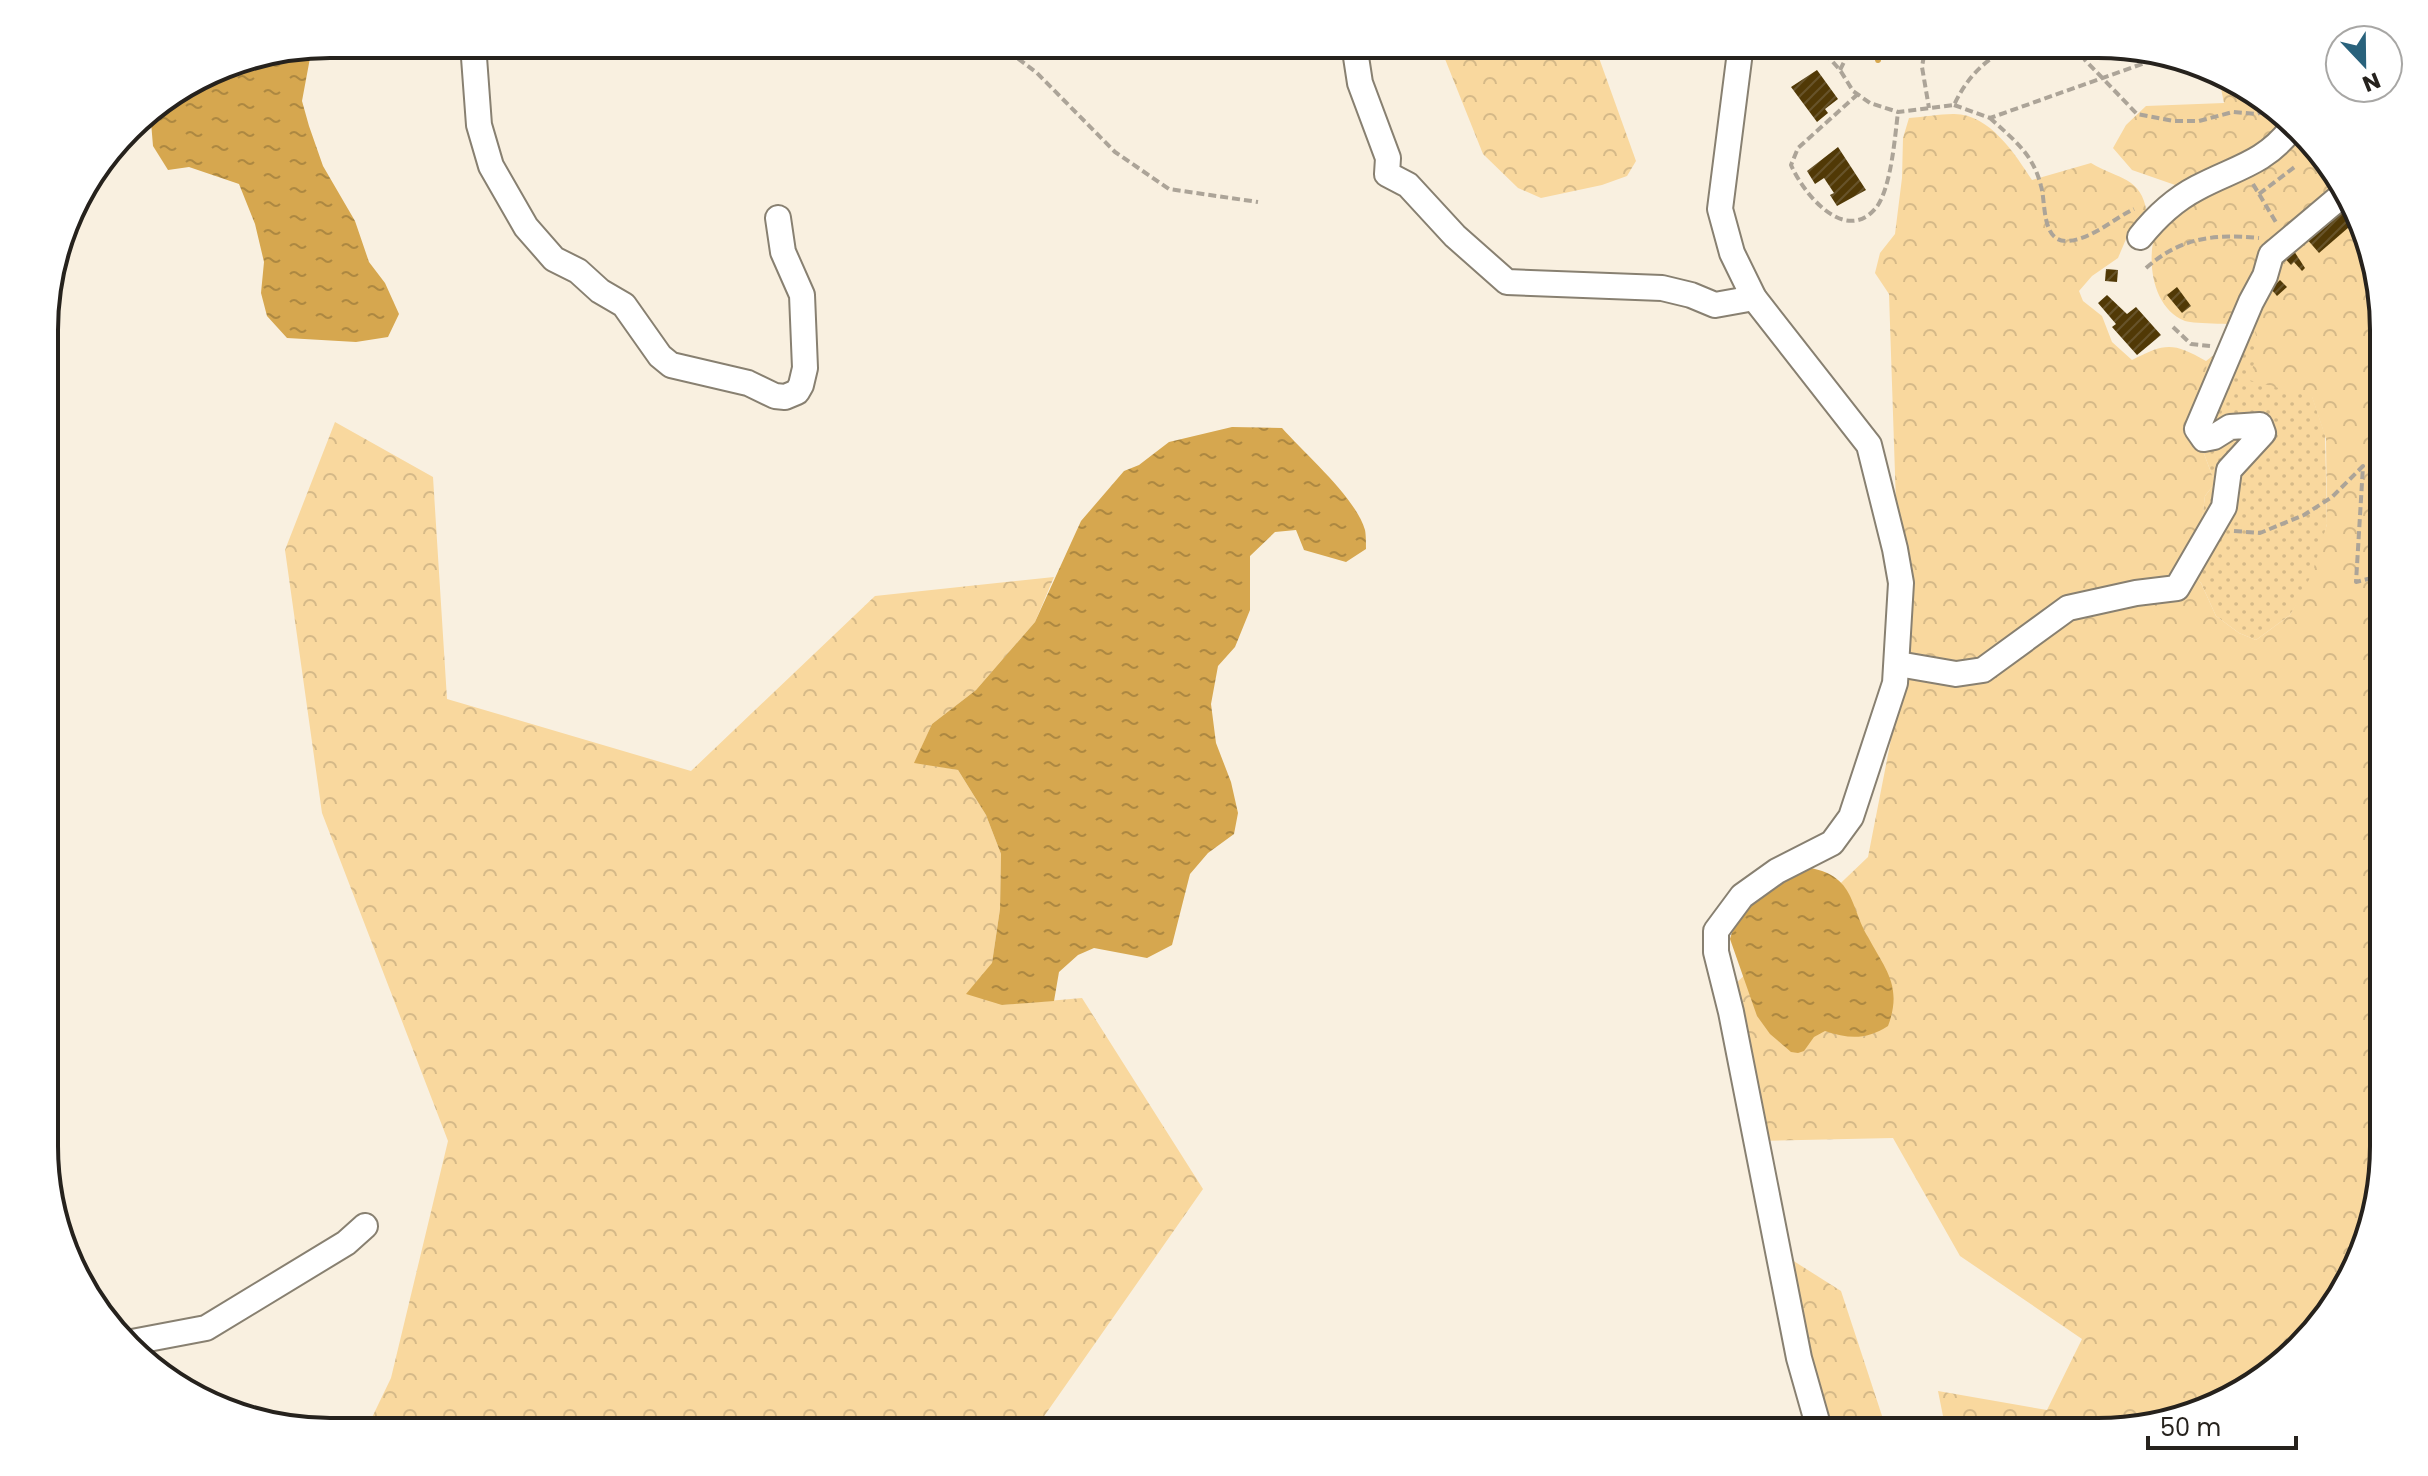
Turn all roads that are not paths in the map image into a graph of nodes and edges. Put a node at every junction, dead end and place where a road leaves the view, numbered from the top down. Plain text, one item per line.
1 (1356, 58) edge
2 (1739, 58) edge
3 (474, 59) edge
4 (2286, 134) edge
5 (2336, 200) edge
6 (778, 218) dead end
7 (2140, 237) dead end
8 (1754, 298) junction
9 (1898, 664) junction
10 (365, 1226) dead end
11 (141, 1340) edge
12 (1816, 1417) edge

1 - 8 street
2 - 8 street
3 - 6 street
4 - 7 street
5 - 9 street
8 - 9 street
9 - 12 street
10 - 11 street

